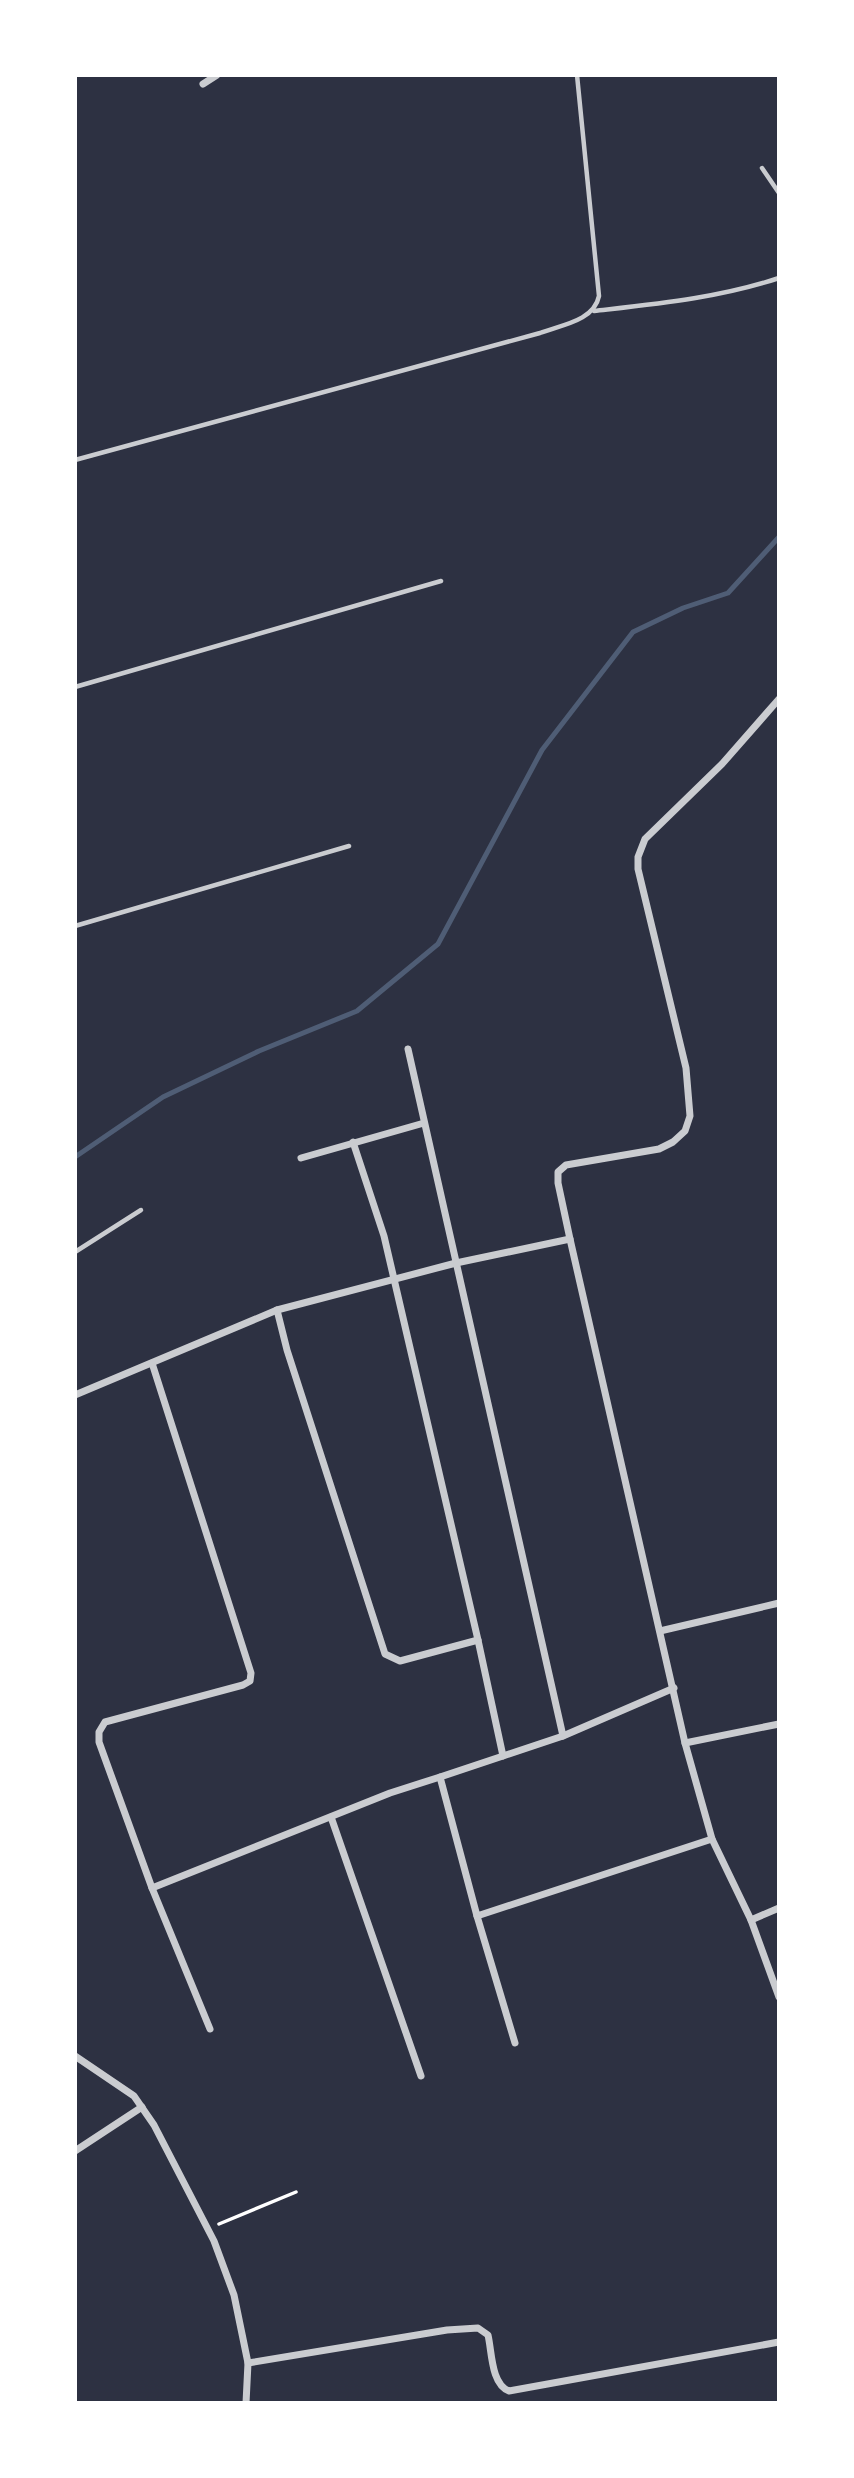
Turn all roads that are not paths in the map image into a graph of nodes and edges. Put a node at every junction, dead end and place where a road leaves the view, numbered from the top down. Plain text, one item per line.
1 (217, 75) edge
2 (577, 75) edge
3 (203, 84) dead end
4 (762, 168) dead end
5 (779, 193) edge
6 (779, 278) edge
7 (593, 311) junction
8 (75, 460) edge
9 (441, 581) dead end
10 (75, 687) edge
11 (779, 699) edge
12 (349, 846) dead end
13 (75, 926) edge
14 (408, 1049) dead end
15 (424, 1123) junction
16 (353, 1142) junction
17 (300, 1158) dead end
18 (141, 1210) dead end
19 (570, 1239) junction
20 (75, 1251) edge
21 (456, 1263) junction
22 (394, 1279) junction
23 (277, 1310) junction
24 (152, 1363) junction
25 (75, 1395) edge
26 (779, 1603) edge
27 (660, 1631) junction
28 (478, 1640) junction
29 (674, 1688) junction
30 (779, 1724) edge
31 (563, 1736) junction
32 (685, 1743) junction
33 (503, 1756) junction
34 (440, 1777) junction
35 (331, 1817) junction
36 (712, 1839) junction
37 (152, 1888) junction
38 (779, 1908) edge
39 (477, 1916) junction
40 (751, 1920) junction
41 (779, 1997) edge
42 (210, 2029) dead end
43 (515, 2043) dead end
44 (76, 2059) edge
45 (421, 2076) dead end
46 (142, 2107) junction
47 (75, 2151) edge
48 (779, 2342) edge
49 (248, 2363) junction
50 (246, 2403) edge

1 - 3 street
2 - 7 lane
4 - 5 lane
6 - 7 lane
7 - 8 lane
9 - 10 lane
11 - 19 street
12 - 13 lane
14 - 15 street
15 - 16 street
15 - 21 street
16 - 17 street
16 - 22 street
18 - 20 lane
19 - 21 street
19 - 27 street
21 - 22 street
21 - 31 street
22 - 23 street
22 - 28 street
23 - 24 street
23 - 28 street
24 - 25 street
24 - 37 street
26 - 27 street
27 - 29 street
28 - 33 street
29 - 31 street
29 - 32 street
30 - 32 street
31 - 33 street
32 - 36 street
33 - 34 street
34 - 35 street
34 - 39 street
35 - 37 street
35 - 45 street
36 - 39 street
36 - 40 street
37 - 42 street
38 - 40 street
39 - 43 street
40 - 41 street
44 - 46 street
46 - 47 street
46 - 49 street
48 - 49 street
49 - 50 street

